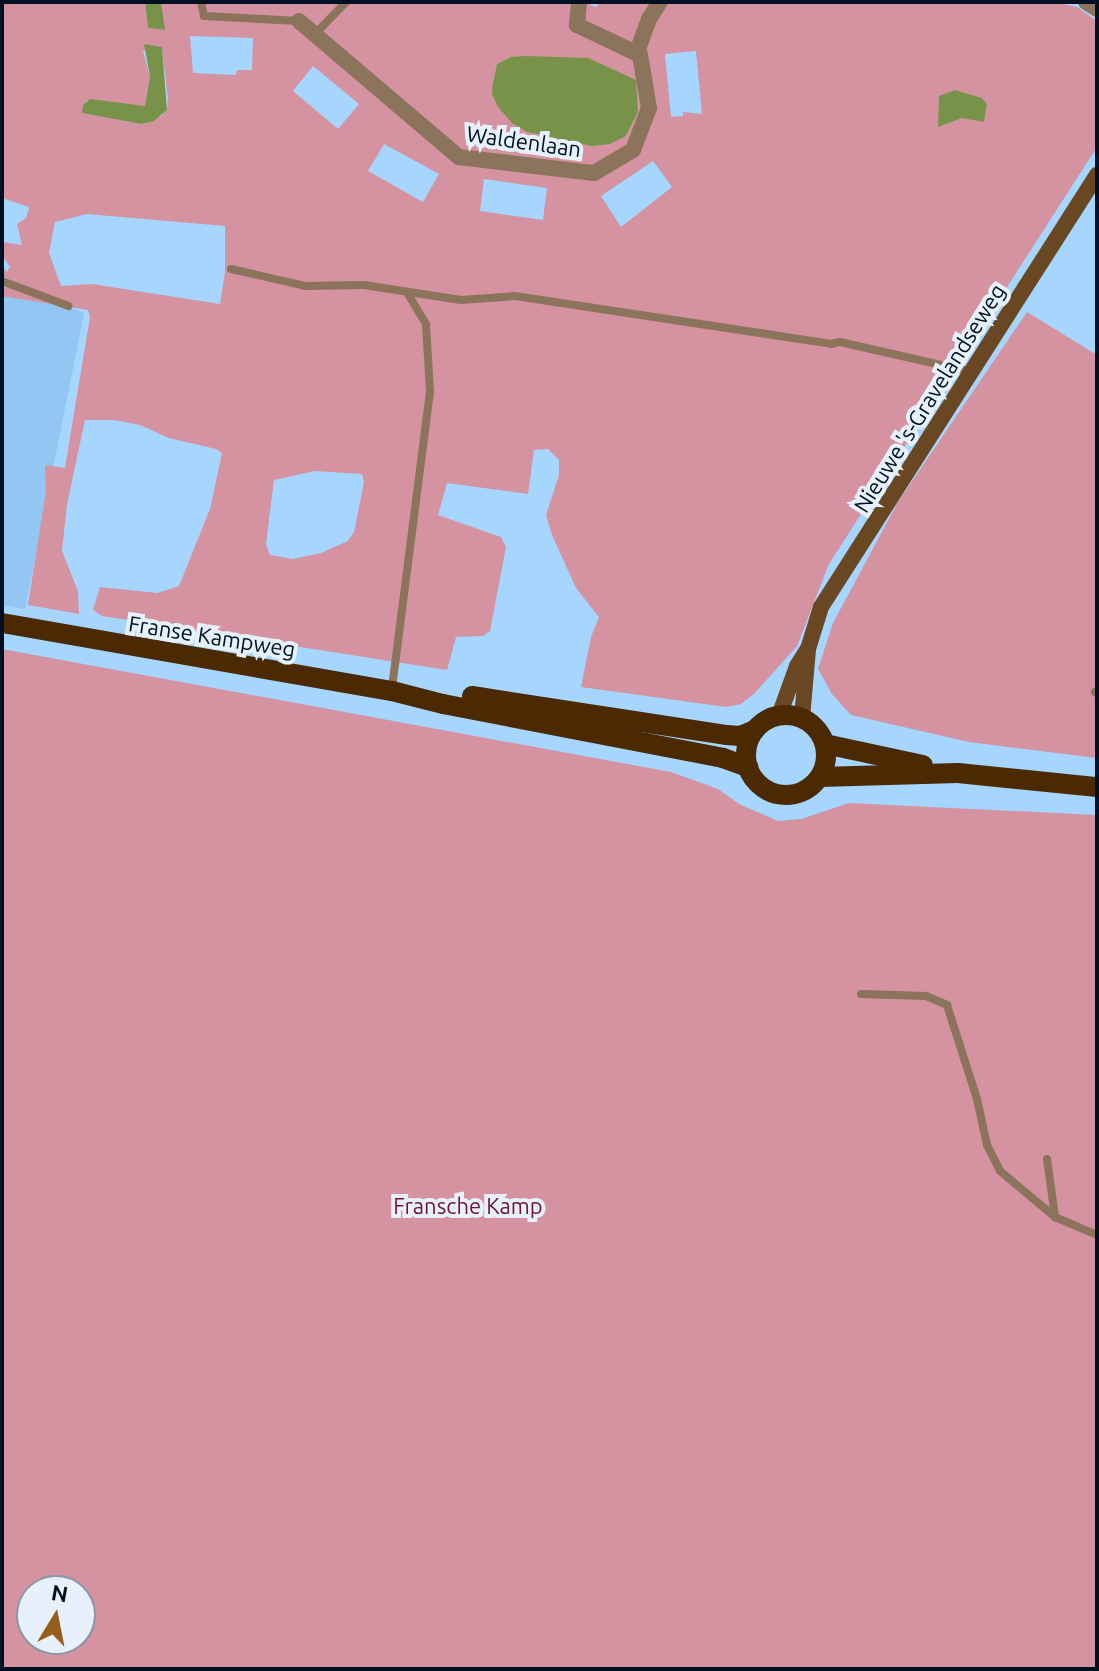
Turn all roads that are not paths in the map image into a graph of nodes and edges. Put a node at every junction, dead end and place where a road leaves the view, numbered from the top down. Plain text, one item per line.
1 (201, 2) edge
2 (346, 2) edge
3 (660, 2) edge
4 (1086, 2) edge
5 (579, 4) dead end
6 (1097, 9) edge
7 (299, 21) joint
8 (314, 34) junction
9 (637, 52) junction
10 (1097, 175) edge
11 (231, 269) dead end
12 (2, 281) edge
13 (407, 293) junction
14 (68, 306) dead end
15 (973, 372) junction
16 (2, 626) edge
17 (808, 649) junction
18 (392, 691) junction
19 (779, 716) junction
20 (802, 718) junction
21 (755, 730) junction
22 (825, 744) junction
23 (748, 767) junction
24 (958, 773) junction
25 (820, 777) junction
26 (1097, 787) edge
27 (861, 994) dead end
28 (1047, 1159) dead end
29 (1055, 1217) junction
30 (1097, 1235) edge

1 - 7 lane
2 - 8 lane
3 - 9 street
4 - 6 street
5 - 9 street
7 - 8 street, Waldenlaan
8 - 9 street, Waldenlaan
10 - 15 main road, Nieuwe 's-Gravelandseweg
11 - 13 lane
12 - 14 lane
13 - 15 lane
13 - 18 lane
15 - 17 main road, Nieuwe 's-Gravelandseweg
16 - 18 main road, Franse Kampweg
17 - 19 main road, Nieuwe 's-Gravelandseweg
17 - 20 main road, Nieuwe 's-Gravelandseweg
18 - 21 main road, Franse Kampweg
18 - 23 main road, Franse Kampweg
19 - 20 main road
19 - 21 main road
20 - 22 main road
21 - 23 main road
22 - 24 main road
22 - 25 main road
23 - 25 main road
24 - 25 main road
24 - 26 main road
27 - 29 lane
28 - 29 lane
29 - 30 lane

